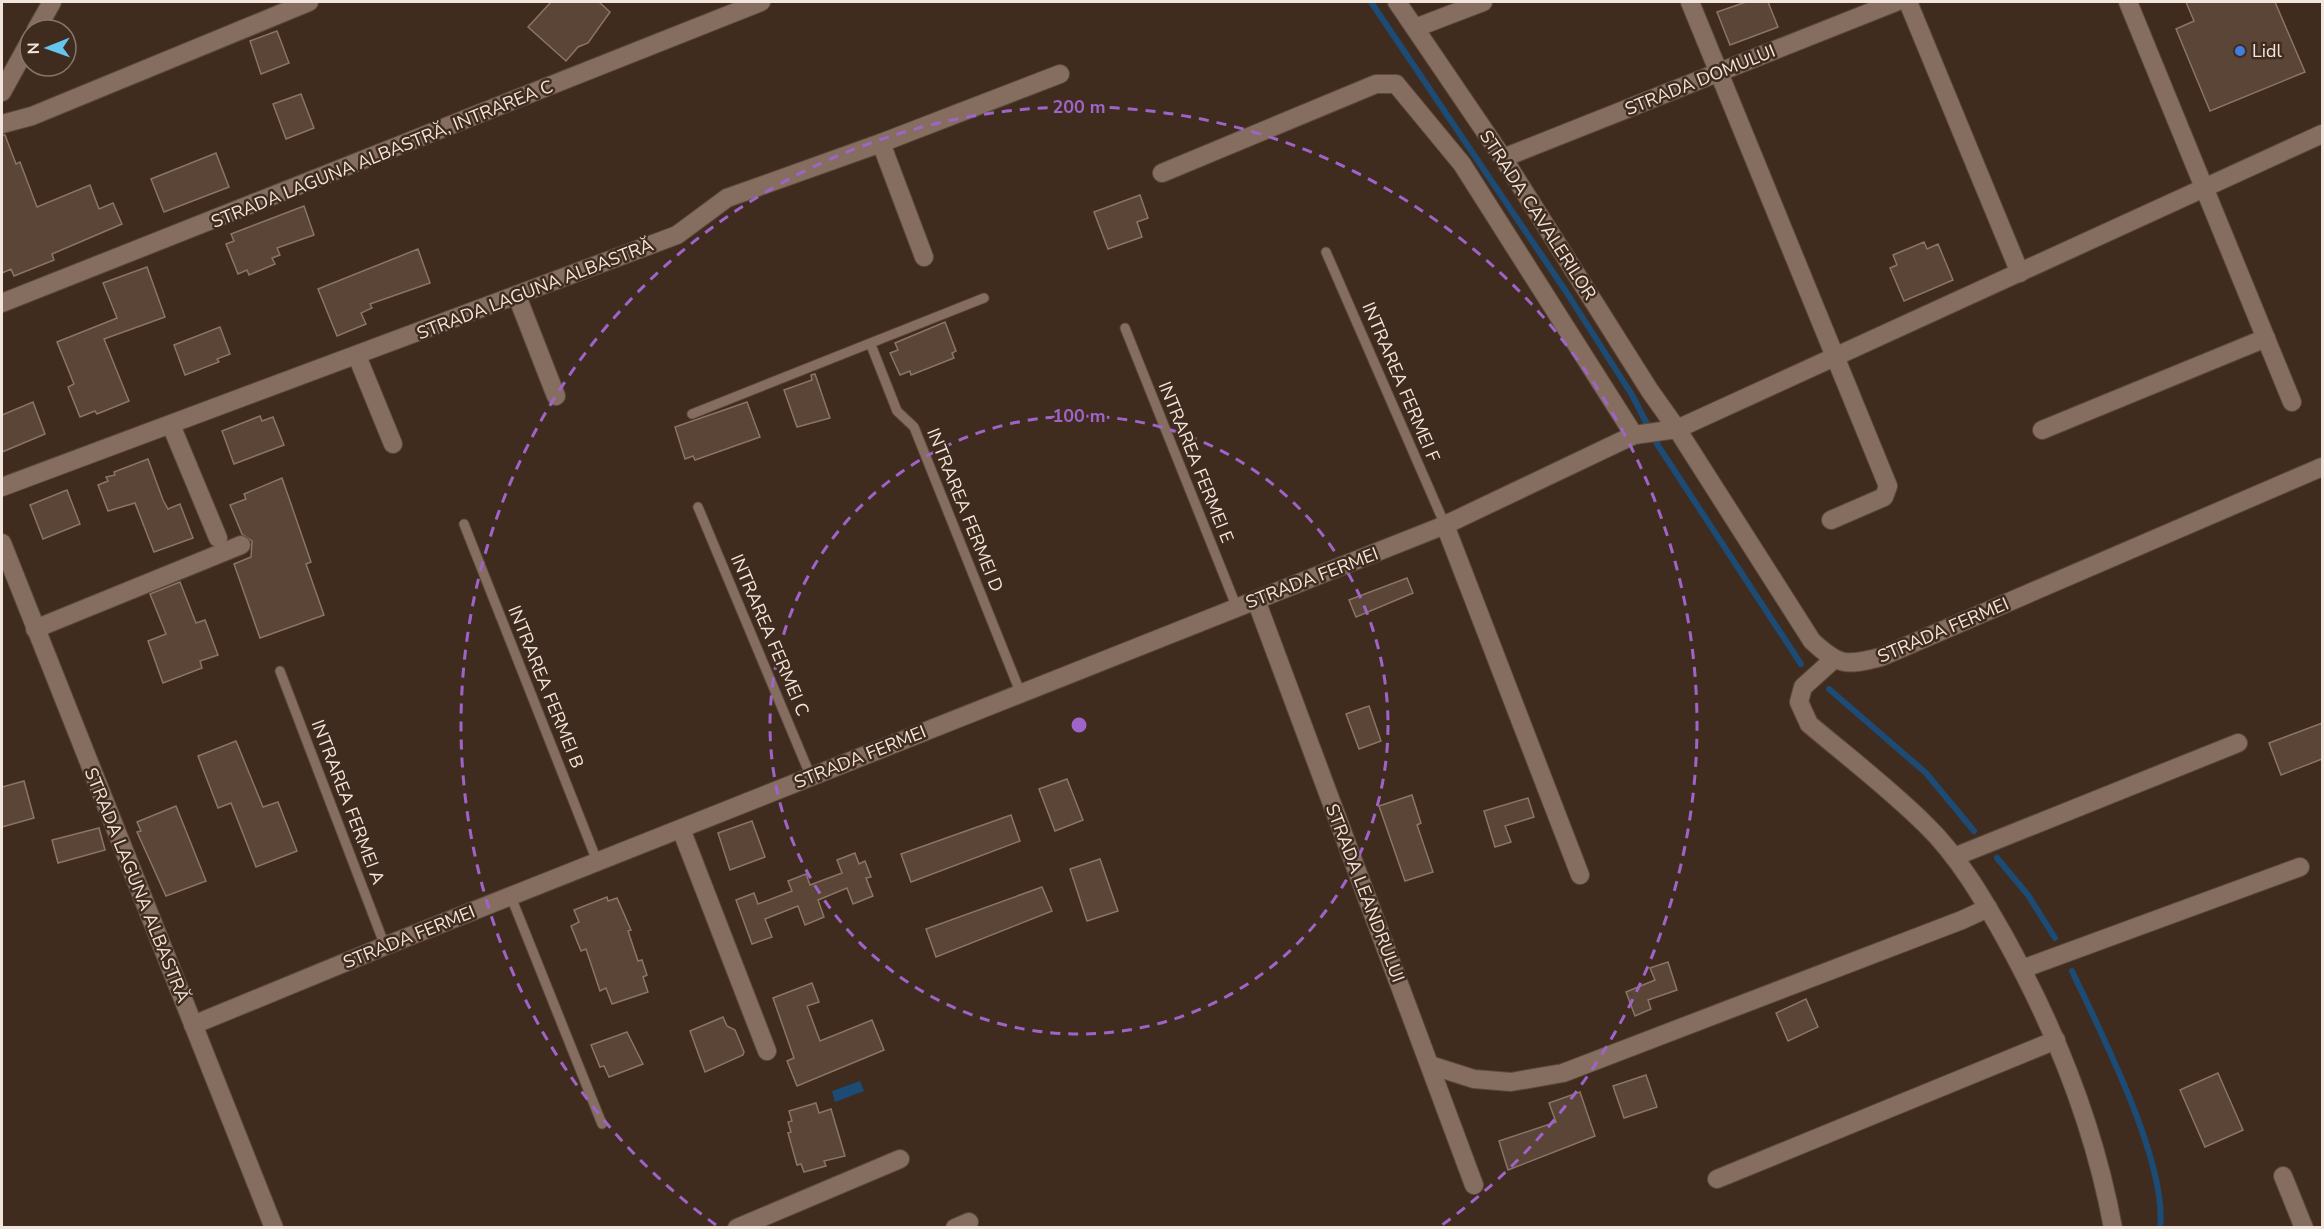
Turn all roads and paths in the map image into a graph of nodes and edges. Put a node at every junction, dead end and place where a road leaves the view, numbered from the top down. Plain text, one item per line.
1 (52, 2) edge
2 (309, 2) edge
3 (761, 2) edge
4 (1397, 2) edge
5 (1483, 2) edge
6 (1690, 2) edge
7 (1896, 2) edge
8 (1908, 2) edge
9 (2128, 2) edge
10 (43, 18) edge
11 (1415, 28) junction
12 (18, 63) edge
13 (1719, 72) junction
14 (1060, 74) dead end
15 (2, 92) edge
16 (2, 124) edge
17 (2322, 134) edge
18 (881, 143) junction
19 (1503, 158) junction
20 (1162, 173) dead end
21 (2206, 188) junction
22 (1326, 252) dead end
23 (924, 257) dead end
24 (2020, 273) junction
25 (517, 296) junction
26 (984, 298) dead end
27 (2, 303) edge
28 (1125, 328) dead end
29 (2266, 338) junction
30 (871, 345) junction
31 (357, 356) junction
32 (1835, 357) junction
33 (556, 396) dead end
34 (2292, 402) dead end
35 (692, 414) dead end
36 (171, 425) junction
37 (1668, 429) junction
38 (2042, 430) dead end
39 (1634, 435) junction
40 (393, 444) dead end
41 (2322, 467) edge
42 (2, 487) edge
43 (698, 507) dead end
44 (1830, 519) dead end
45 (464, 524) dead end
46 (1445, 525) junction
47 (218, 538) dead end
48 (2, 543) edge
49 (241, 545) dead end
50 (1256, 600) junction
51 (1237, 608) junction
52 (35, 629) junction
53 (1833, 660) junction
54 (280, 670) dead end
55 (1021, 694) junction
56 (2238, 743) dead end
57 (811, 777) junction
58 (681, 829) junction
59 (1954, 857) junction
60 (597, 861) junction
61 (2300, 867) dead end
62 (1580, 874) dead end
63 (511, 897) junction
64 (1988, 908) junction
65 (385, 946) junction
66 (2022, 969) junction
67 (193, 1025) junction
68 (2056, 1040) junction
69 (767, 1051) dead end
70 (1430, 1065) junction
71 (602, 1125) dead end
72 (900, 1159) dead end
73 (2283, 1176) dead end
74 (1717, 1179) dead end
75 (1474, 1185) dead end
76 (274, 1227) edge
77 (737, 1227) edge
78 (2113, 1227) edge
79 (2304, 1227) edge

1 - 10 street
2 - 16 street
3 - 27 street, STRADA LAGUNA ALBASTRĂ, INTRAREA C
4 - 11 street, STRADA CAVALERILOR
5 - 11 street
6 - 13 street
7 - 13 street, STRADA DOMULUI
8 - 24 street
9 - 21 street
11 - 19 street, STRADA CAVALERILOR
12 - 15 street
13 - 19 street, STRADA DOMULUI
13 - 32 street
14 - 18 street, STRADA LAGUNA ALBASTRĂ
17 - 21 street, STRADA FERMEI
18 - 23 street
18 - 25 street, STRADA LAGUNA ALBASTRĂ
19 - 37 street, STRADA CAVALERILOR
20 - 39 street
21 - 24 street, STRADA FERMEI
21 - 29 street
22 - 46 lane, INTRAREA FERMEI F
24 - 32 street, STRADA FERMEI
25 - 31 street, STRADA LAGUNA ALBASTRĂ
25 - 33 street
26 - 30 lane
28 - 51 lane, INTRAREA FERMEI E
29 - 34 street
29 - 38 street
30 - 35 lane
30 - 55 lane, INTRAREA FERMEI D
31 - 36 street, STRADA LAGUNA ALBASTRĂ
31 - 40 street
32 - 37 street, STRADA FERMEI
32 - 44 street
36 - 42 street, STRADA LAGUNA ALBASTRĂ
36 - 47 street
37 - 39 street, STRADA FERMEI
37 - 53 street
39 - 46 street, STRADA FERMEI
41 - 53 street, STRADA FERMEI
43 - 57 lane, INTRAREA FERMEI C
45 - 60 lane, INTRAREA FERMEI B
46 - 50 street, STRADA FERMEI
46 - 62 street
48 - 52 street, STRADA LAGUNA ALBASTRĂ
49 - 52 street
50 - 51 street, STRADA FERMEI
50 - 70 street, STRADA LEANDRULUI
51 - 55 street, STRADA FERMEI
52 - 67 street, STRADA LAGUNA ALBASTRĂ
53 - 59 street
54 - 65 lane, INTRAREA FERMEI A
55 - 57 street, STRADA FERMEI
56 - 59 street
57 - 58 street, STRADA FERMEI
58 - 60 street, STRADA FERMEI
58 - 69 street
59 - 64 street
60 - 63 street, STRADA FERMEI
61 - 66 street
63 - 65 street, STRADA FERMEI
63 - 71 lane
64 - 66 street
64 - 70 street
65 - 67 street, STRADA FERMEI
66 - 68 street
67 - 76 street, STRADA LAGUNA ALBASTRĂ
68 - 74 street
68 - 78 street
70 - 75 street, STRADA LEANDRULUI
72 - 77 street
73 - 79 street

